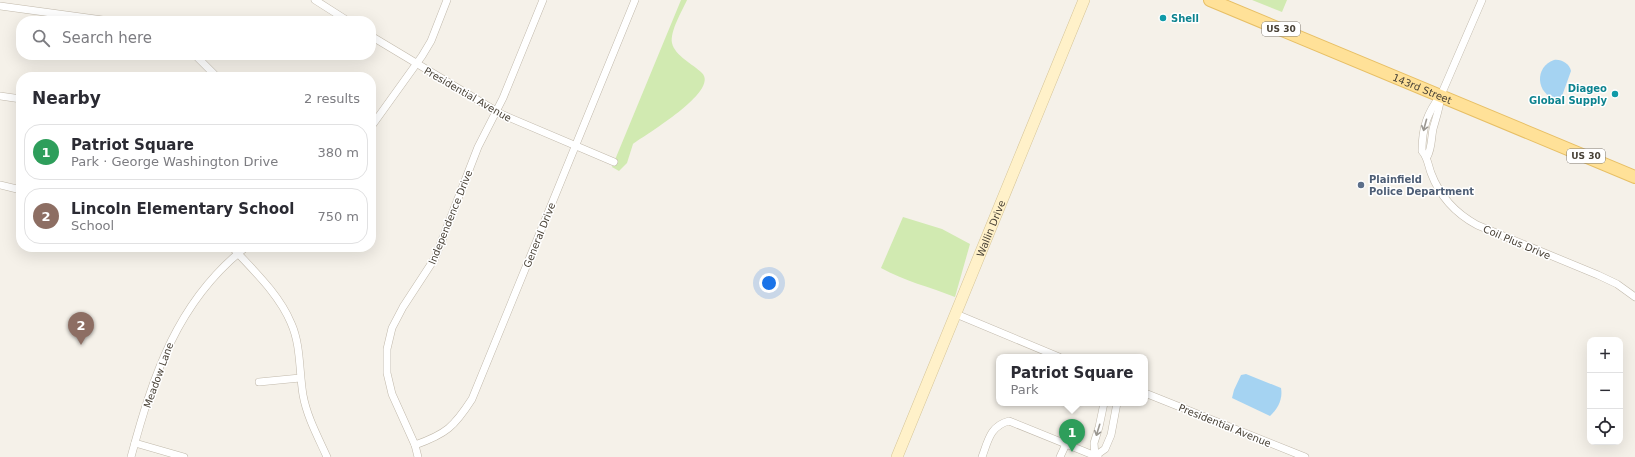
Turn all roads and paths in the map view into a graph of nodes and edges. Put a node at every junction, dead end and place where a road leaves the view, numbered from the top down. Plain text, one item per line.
1 (315, 0) edge
2 (447, 0) edge
3 (543, 0) edge
4 (635, 0) edge
5 (1084, 0) edge
6 (1210, 0) edge
7 (1482, 0) edge
8 (0, 6) edge
9 (73, 16) edge
10 (340, 16) edge
11 (376, 39) edge
12 (200, 60) edge
13 (417, 65) junction
14 (212, 72) edge
15 (1441, 95) junction
16 (0, 96) edge
17 (16, 98) edge
18 (495, 111) junction
19 (376, 120) edge
20 (576, 146) junction
21 (614, 162) dead end
22 (1635, 176) edge
23 (0, 185) edge
24 (16, 189) edge
25 (240, 252) edge
26 (238, 254) junction
27 (1635, 297) edge
28 (956, 314) junction
29 (1052, 354) edge
30 (300, 378) junction
31 (259, 382) dead end
32 (1148, 394) edge
33 (1104, 406) edge
34 (1116, 406) edge
35 (135, 443) junction
36 (1066, 444) junction
37 (415, 445) junction
38 (131, 457) edge
39 (184, 457) edge
40 (327, 457) edge
41 (418, 457) edge
42 (897, 457) edge
43 (982, 457) edge
44 (1060, 457) edge
45 (1096, 457) edge
46 (1305, 457) edge

1 - 10 street
2 - 13 street
3 - 18 street, Independence Drive
4 - 20 street, General Drive
5 - 28 main road, Wallin Drive
6 - 15 main road, 143rd Street / US 30
7 - 15 street, Coil Plus Drive
8 - 9 street
11 - 13 street, Presidential Avenue
12 - 14 street
13 - 18 street, Presidential Avenue
13 - 19 street
15 - 22 main road, 143rd Street / US 30
15 - 27 street, Coil Plus Drive
16 - 17 street
18 - 20 street, Presidential Avenue
18 - 37 street, Independence Drive
20 - 21 street, Presidential Avenue
20 - 37 street, General Drive
23 - 24 street
25 - 26 street, Meadow Lane
26 - 30 street
26 - 35 street, Meadow Lane
28 - 29 street
28 - 42 main road, Wallin Drive
30 - 31 street
30 - 40 street
32 - 46 street, Presidential Avenue
33 -> 45 street
34 - 45 street
35 - 38 street, Meadow Lane
35 - 39 street
36 - 43 street
36 - 44 street
36 - 45 street
37 - 41 street, Independence Drive

